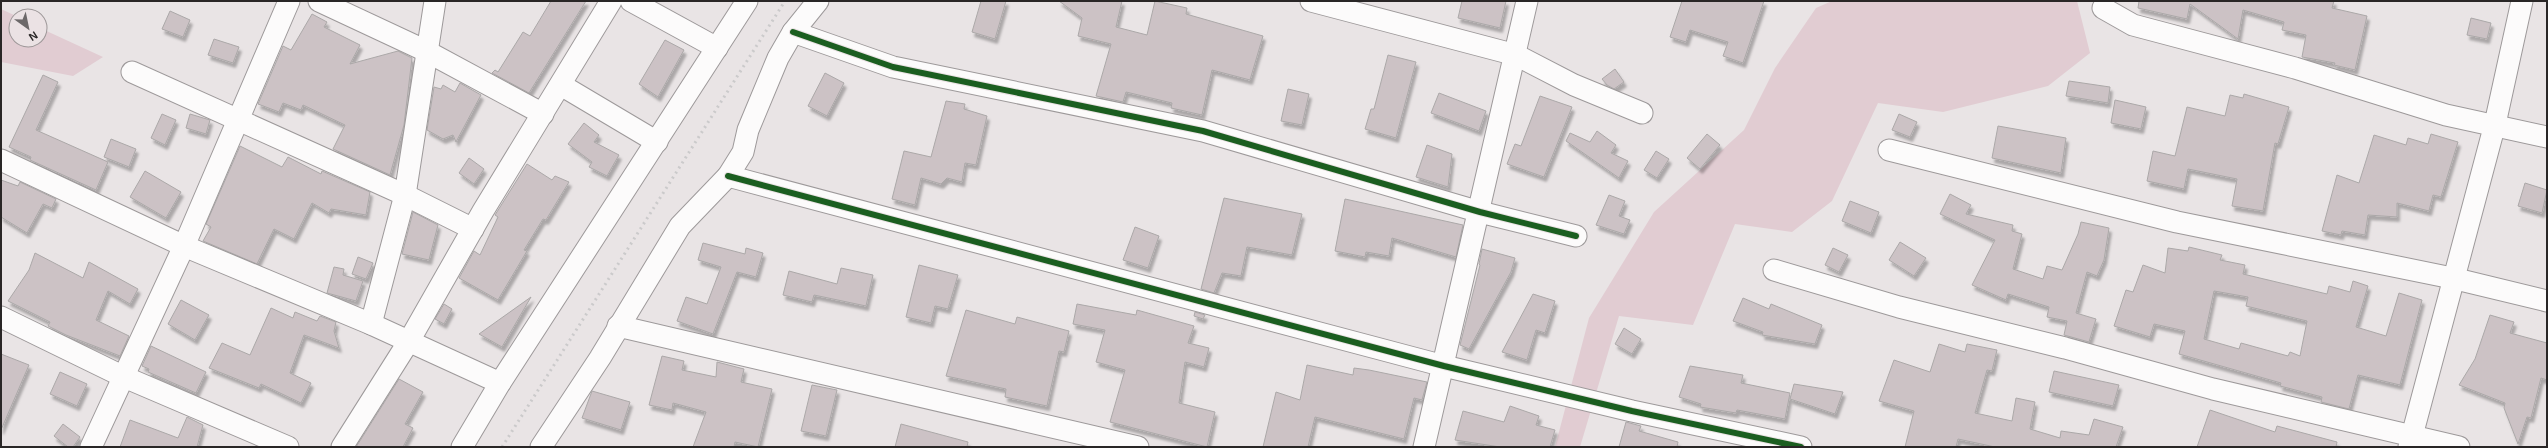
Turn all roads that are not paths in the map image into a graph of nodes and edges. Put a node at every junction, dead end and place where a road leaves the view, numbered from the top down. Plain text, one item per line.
1 (289, 1) edge
2 (319, 1) edge
3 (435, 1) edge
4 (611, 1) edge
5 (632, 1) edge
6 (746, 1) edge
7 (818, 1) edge
8 (1311, 1) edge
9 (1527, 1) edge
10 (2522, 1) edge
11 (2104, 8) dead end
12 (793, 32) junction
13 (717, 48) junction
14 (426, 51) junction
15 (1516, 55) junction
16 (132, 72) dead end
17 (561, 85) junction
18 (1642, 113) dead end
19 (543, 114) junction
20 (238, 118) junction
21 (2495, 124) junction
22 (2547, 138) edge
23 (657, 142) junction
24 (1889, 150) dead end
25 (1, 160) edge
26 (728, 176) junction
27 (405, 195) junction
28 (1480, 212) junction
29 (473, 229) junction
30 (1576, 236) dead end
31 (184, 246) junction
32 (1774, 270) dead end
33 (2452, 278) junction
34 (2547, 301) edge
35 (1, 317) edge
36 (371, 324) junction
37 (618, 326) junction
38 (409, 341) junction
39 (1444, 366) junction
40 (122, 376) junction
41 (500, 383) junction
42 (2410, 441) edge
43 (91, 447) edge
44 (288, 447) edge
45 (342, 447) edge
46 (462, 447) edge
47 (541, 447) edge
48 (1138, 447) edge
49 (1424, 447) edge
50 (1801, 447) edge
51 (2459, 447) edge

1 - 20 street
2 - 14 street
3 - 14 street
4 - 17 street
5 - 13 street
6 - 13 street
7 - 12 street
8 - 15 street
9 - 15 street
10 - 21 street
11 - 21 street
12 - 26 street
12 - 28 street
13 - 23 street
14 - 19 street
14 - 27 street
15 - 18 street
15 - 28 street
16 - 20 street
17 - 19 street
17 - 23 street
19 - 29 street
20 - 27 street
20 - 31 street
21 - 22 street
21 - 33 street
23 - 41 street
24 - 33 street
25 - 31 street
26 - 37 street
26 - 39 street
27 - 29 street
27 - 36 street
28 - 30 street
28 - 39 street
29 - 38 street
31 - 36 street
31 - 40 street
32 - 42 street
33 - 34 street
33 - 42 street
35 - 40 street
36 - 38 street
37 - 47 street
37 - 48 street
38 - 41 street
38 - 45 street
39 - 49 street
39 - 50 street
40 - 43 street
40 - 44 street
41 - 46 street
42 - 51 street

